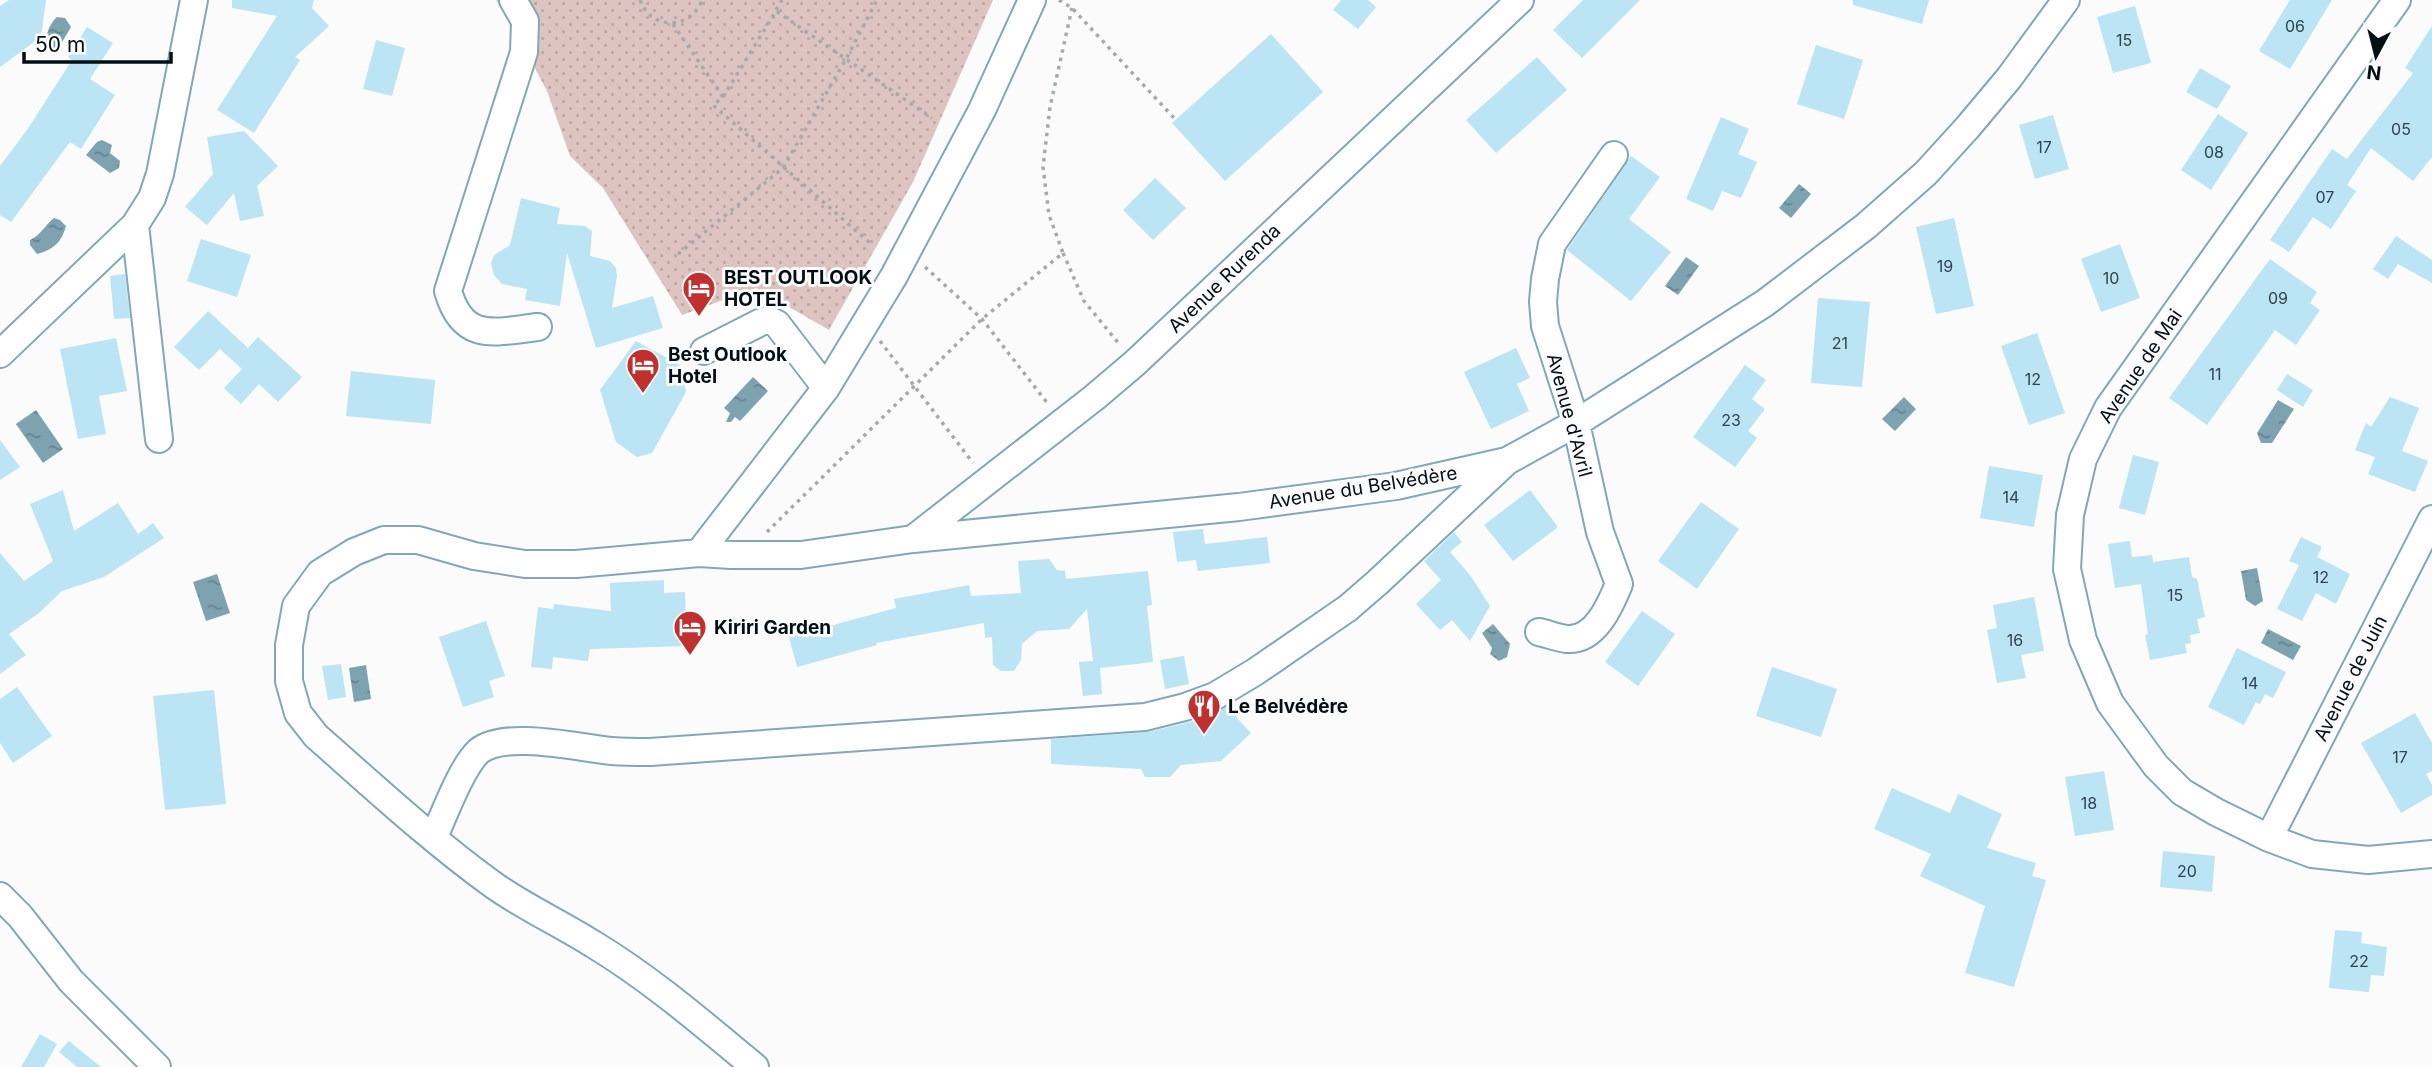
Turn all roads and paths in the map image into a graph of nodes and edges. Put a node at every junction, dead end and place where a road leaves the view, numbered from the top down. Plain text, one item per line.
1 (194, 0) edge
2 (513, 0) edge
3 (640, 0) edge
4 (704, 0) edge
5 (782, 0) edge
6 (877, 0) edge
7 (1032, 0) edge
8 (1059, 0) edge
9 (1520, 0) edge
10 (2066, 0) edge
11 (2397, 0) edge
12 (1072, 8) junction
13 (776, 11) junction
14 (673, 24) junction
15 (846, 59) junction
16 (723, 97) junction
17 (932, 118) dead end
18 (1175, 119) dead end
19 (1614, 155) dead end
20 (783, 168) junction
21 (135, 225) junction
22 (870, 243) dead end
23 (907, 252) junction
24 (1063, 253) junction
25 (678, 254) dead end
26 (982, 319) junction
27 (865, 323) junction
28 (538, 327) dead end
29 (704, 351) dead end
30 (0, 354) edge
31 (1135, 363) junction
32 (915, 385) junction
33 (826, 388) junction
34 (1062, 422) junction
35 (1576, 423) junction
36 (159, 439) dead end
37 (1507, 461) junction
38 (986, 481) junction
39 (2432, 519) edge
40 (913, 539) junction
41 (699, 552) junction
42 (744, 555) junction
43 (1539, 632) dead end
44 (434, 837) junction
45 (2269, 838) junction
46 (2432, 854) edge
47 (0, 896) edge
48 (156, 1067) edge
49 (755, 1067) edge

1 - 21 street
2 - 28 street
3 - 14 path
4 - 14 path
5 - 13 path
6 - 15 path
7 - 23 street
8 - 12 path
9 - 31 street, Avenue Rurenda
10 - 35 street, Avenue du Belvédère
11 - 45 street, Avenue de Mai
12 - 18 path
12 - 24 path
13 - 15 path
13 - 16 path
14 - 16 path
15 - 17 path
15 - 20 path
16 - 20 path
19 - 35 street, Avenue d'Avril
20 - 22 path
20 - 25 path
21 - 30 street
21 - 36 street
23 - 26 path
23 - 27 street
24 - 26 path
24 - 31 path
26 - 32 path
26 - 34 path
27 - 32 path
27 - 33 street
29 - 33 street
31 - 34 street, Avenue Rurenda
32 - 38 path
32 - 42 path
33 - 41 street
34 - 38 street, Avenue Rurenda
35 - 37 street, Avenue du Belvédère
35 - 43 street, Avenue d'Avril
37 - 40 street, Avenue du Belvédère
37 - 44 street
38 - 40 street, Avenue Rurenda
39 - 45 street, Avenue de Juin
40 - 42 street, Avenue du Belvédère
41 - 42 street, Avenue du Belvédère
41 - 44 street, Avenue du Belvédère
44 - 49 street, Avenue du Belvédère
45 - 46 street, Avenue de Mai
47 - 48 street

